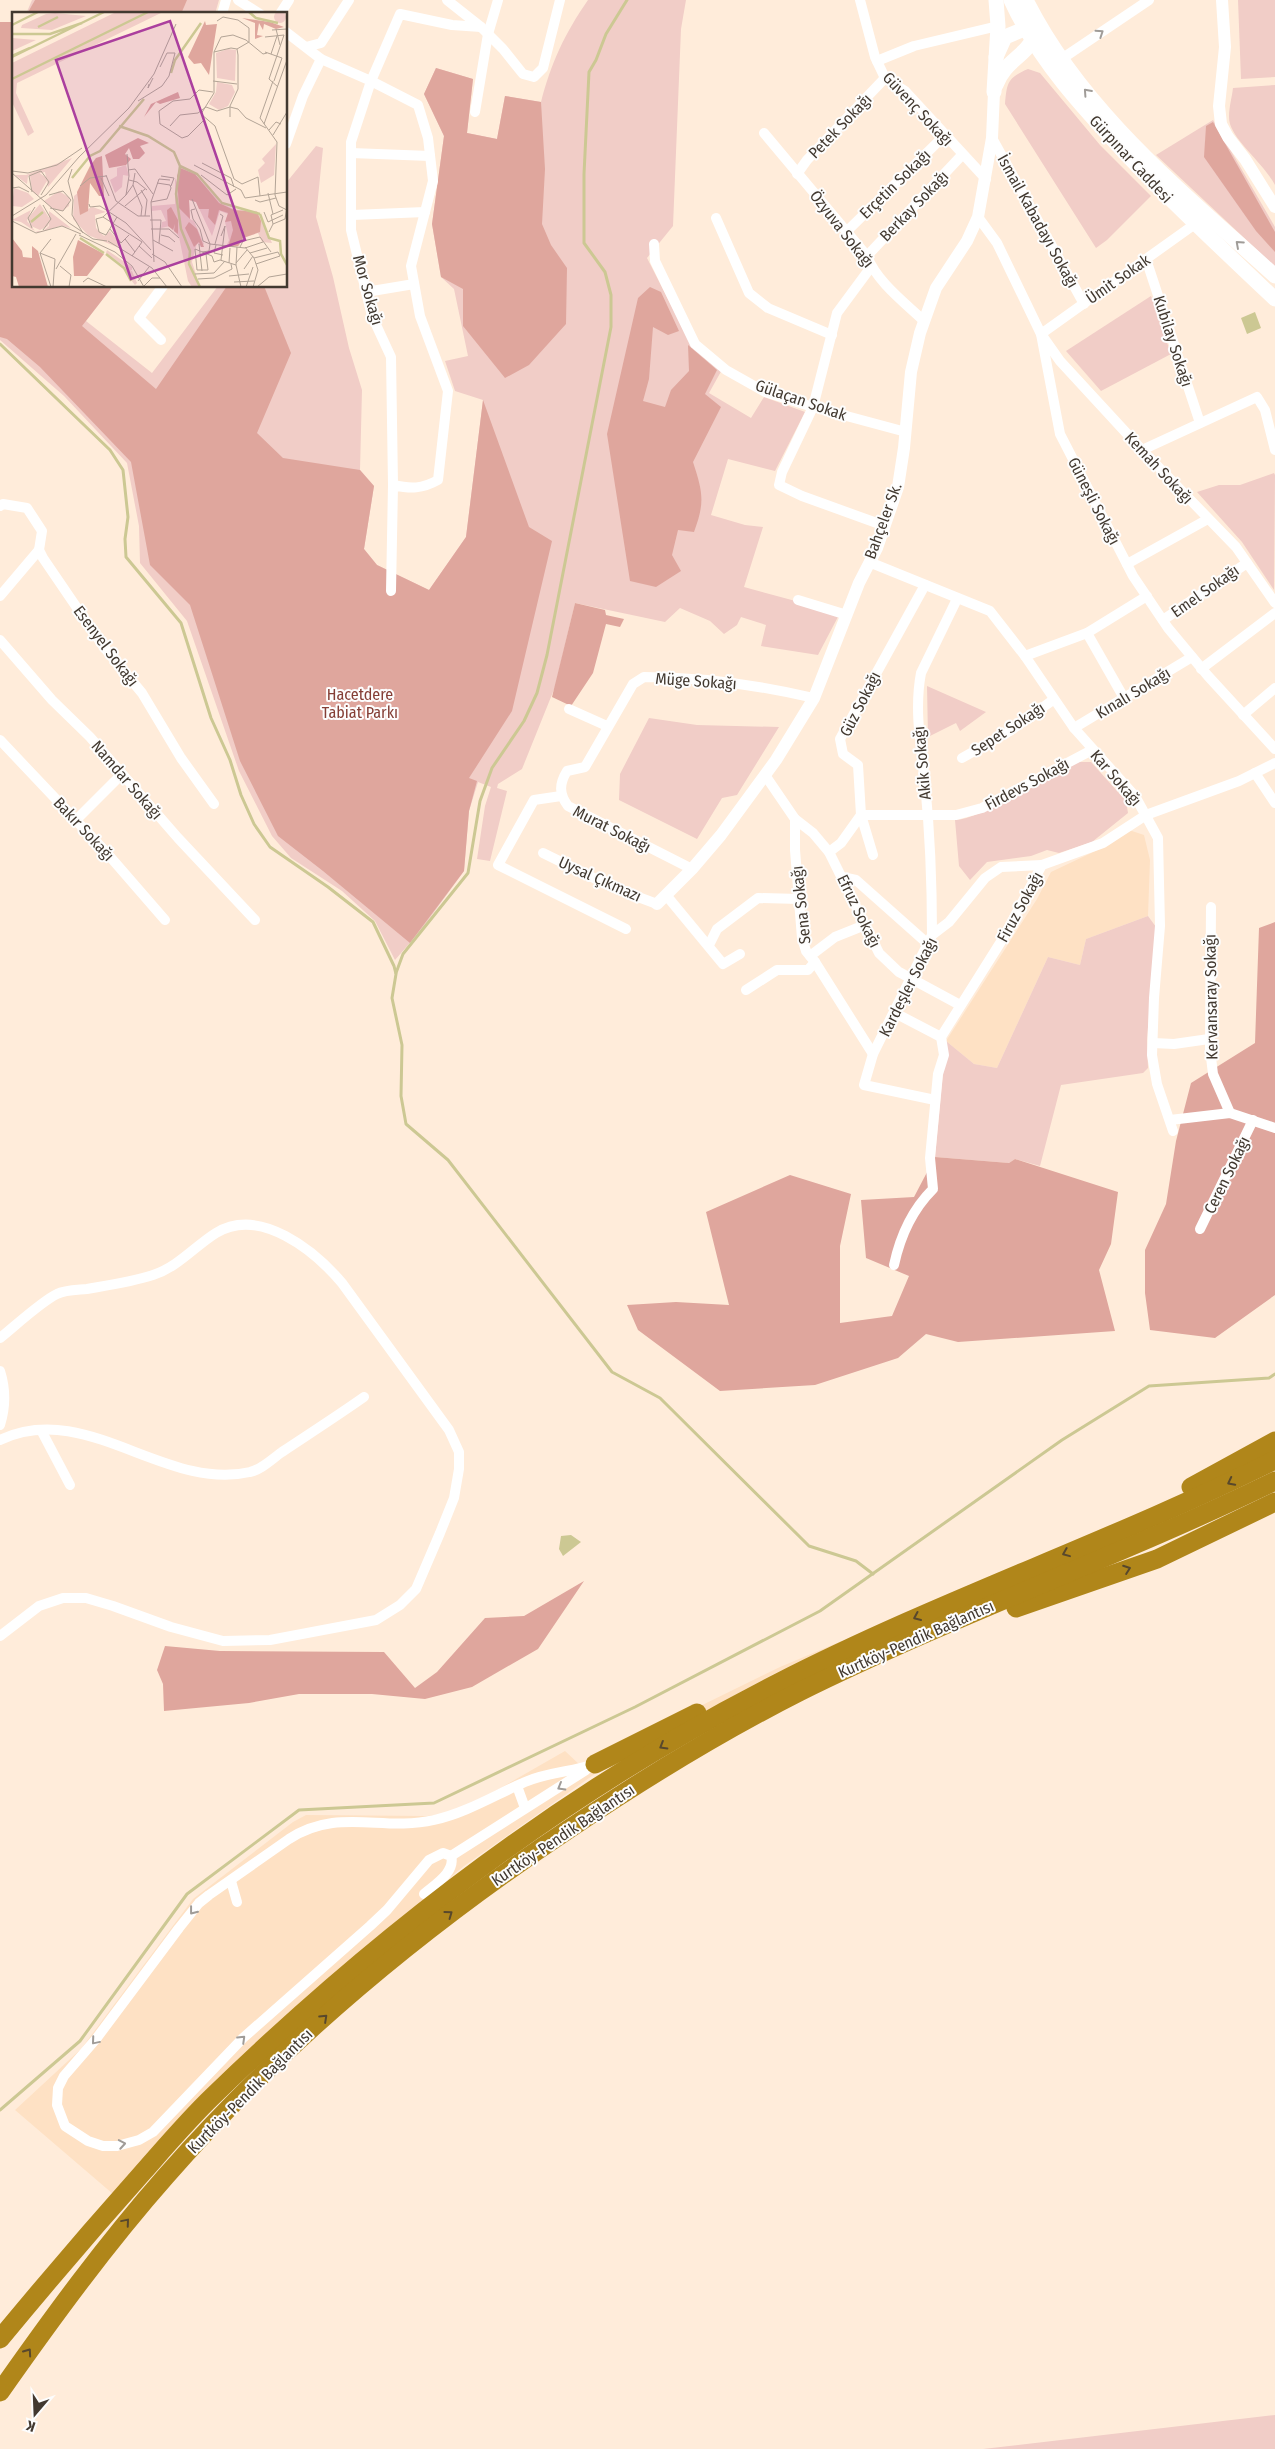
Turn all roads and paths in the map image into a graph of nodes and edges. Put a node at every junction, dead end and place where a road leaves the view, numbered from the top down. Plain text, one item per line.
1 (238, 0) edge
2 (289, 0) edge
3 (349, 0) edge
4 (448, 0) edge
5 (498, 0) edge
6 (560, 0) edge
7 (860, 0) edge
8 (996, 0) edge
9 (1011, 0) edge
10 (1026, 0) edge
11 (1149, 0) edge
12 (1222, 0) edge
13 (257, 12) edge
14 (281, 12) edge
15 (1034, 17) junction
16 (998, 26) junction
17 (485, 31) junction
18 (288, 34) edge
19 (1031, 35) junction
20 (306, 47) junction
21 (322, 59) junction
22 (1060, 60) junction
23 (877, 61) junction
24 (1000, 63) junction
25 (1057, 77) junction
26 (885, 78) junction
27 (371, 81) junction
28 (994, 92) joint
29 (475, 112) dead end
30 (764, 133) dead end
31 (944, 136) junction
32 (288, 138) edge
33 (992, 138) junction
34 (351, 153) junction
35 (962, 155) junction
36 (430, 156) junction
37 (797, 174) junction
38 (986, 179) junction
39 (1275, 207) edge
40 (425, 212) junction
41 (352, 215) junction
42 (978, 217) junction
43 (716, 218) dead end
44 (1195, 224) junction
45 (846, 232) junction
46 (654, 244) dead end
47 (866, 256) junction
48 (1146, 259) junction
49 (871, 267) junction
50 (1275, 276) edge
51 (414, 284) junction
52 (162, 288) edge
53 (366, 292) junction
54 (1275, 299) edge
55 (1084, 304) junction
56 (924, 321) junction
57 (1041, 334) junction
58 (832, 335) junction
59 (161, 340) dead end
60 (813, 407) junction
61 (1200, 423) junction
62 (906, 432) junction
63 (1142, 450) junction
64 (1275, 450) edge
65 (393, 485) junction
66 (0, 506) edge
67 (1208, 519) junction
68 (885, 526) junction
69 (39, 550) junction
70 (869, 562) junction
71 (1247, 563) junction
72 (1127, 564) junction
73 (925, 585) junction
74 (391, 591) dead end
75 (0, 596) edge
76 (1146, 596) junction
77 (957, 599) junction
78 (798, 600) dead end
79 (1275, 603) edge
80 (1275, 613) edge
81 (847, 614) junction
82 (1163, 620) junction
83 (1087, 633) junction
84 (0, 640) edge
85 (1025, 656) junction
86 (1192, 657) junction
87 (1202, 669) junction
88 (1275, 688) edge
89 (814, 698) junction
90 (1124, 698) junction
91 (1053, 700) junction
92 (569, 708) dead end
93 (1243, 715) junction
94 (607, 726) junction
95 (1074, 728) junction
96 (0, 740) edge
97 (1275, 749) edge
98 (1092, 750) junction
99 (962, 758) dead end
100 (1275, 763) edge
101 (567, 771) joint
102 (1255, 773) junction
103 (122, 774) junction
104 (765, 774) junction
105 (561, 796) junction
106 (214, 804) dead end
107 (1275, 804) edge
108 (860, 815) junction
109 (1146, 815) junction
110 (927, 816) junction
111 (795, 819) junction
112 (76, 820) junction
113 (829, 852) junction
114 (543, 854) dead end
115 (873, 855) dead end
116 (1042, 865) junction
117 (692, 869) junction
118 (842, 877) junction
119 (662, 899) junction
120 (800, 899) junction
121 (1211, 907) dead end
122 (165, 920) dead end
123 (255, 920) dead end
124 (865, 925) junction
125 (626, 929) dead end
126 (930, 939) junction
127 (709, 945) junction
128 (740, 954) dead end
129 (813, 959) junction
130 (912, 980) junction
131 (746, 990) dead end
132 (960, 1005) junction
133 (895, 1013) junction
134 (941, 1037) junction
135 (1210, 1039) junction
136 (1153, 1043) junction
137 (873, 1054) junction
138 (935, 1100) junction
139 (1230, 1113) junction
140 (1170, 1120) junction
141 (1253, 1120) junction
142 (1275, 1128) edge
143 (1173, 1131) dead end
144 (1200, 1230) dead end
145 (894, 1265) dead end
146 (0, 1338) edge
147 (0, 1371) edge
148 (364, 1398) dead end
149 (0, 1425) edge
150 (41, 1430) junction
151 (0, 1440) edge
152 (1275, 1441) edge
153 (1275, 1460) edge
154 (1275, 1481) edge
155 (70, 1485) dead end
156 (1275, 1502) edge
157 (1098, 1540) junction
158 (0, 1636) edge
159 (914, 1638) junction
160 (828, 1659) junction
161 (595, 1764) junction
162 (517, 1786) junction
163 (525, 1808) junction
164 (451, 1856) junction
165 (231, 1881) junction
166 (424, 1894) joint
167 (237, 1902) dead end
168 (152, 2162) junction
169 (0, 2339) edge
170 (0, 2392) edge

1 - 13 street
2 - 14 street
3 - 20 street
4 - 17 street
5 - 17 street
6 - 17 street
7 - 23 street, Güvenç Sokağı
8 - 16 main road
9 - 19 main road, Gürpınar Caddesi
10 - 15 main road, Gürpınar Caddesi
22 -> 11 street
12 - 39 street
15 - 19 main road
15 - 22 main road, Gürpınar Caddesi
16 - 23 street
16 - 24 main road
17 - 27 street, Mor Sokağı
17 - 29 street
18 - 20 street
19 - 22 main road
19 - 24 main road
19 - 24 main road
19 - 25 main road, Gürpınar Caddesi
20 - 21 street
21 - 27 street
21 - 32 street
50 -> 22 main road, Gürpınar Caddesi
23 - 26 street, Güvenç Sokağı
24 - 25 main road
24 - 28 main road
25 - 44 main road, Gürpınar Caddesi
26 - 31 street, Güvenç Sokağı
26 - 37 street, Petek Sokağı
27 - 34 street, Mor Sokağı
27 - 36 street
28 - 33 street, Bahçeler Sk.
30 - 37 street, Özyuva Sokağı
31 - 35 street, Güvenç Sokağı
31 - 45 street, Erçetin Sokağı
33 - 38 street, Bahçeler Sk.
33 - 55 street, İsmail Kabadayı Sokağı
34 - 36 street
34 - 41 street, Mor Sokağı
35 - 38 street, Güvenç Sokağı
35 - 47 street, Berkay Sokağı
36 - 40 street
37 - 45 street, Özyuva Sokağı
38 - 42 street, Bahçeler Sk.
40 - 41 street
40 - 51 street
41 - 53 street, Mor Sokağı
42 - 56 street, Bahçeler Sk.
42 - 57 street, Güneşli Sokağı
43 - 58 street
44 - 48 street, Ümit Sokak
44 - 54 main road, Gürpınar Caddesi
45 - 47 street, Özyuva Sokağı
46 - 60 street, Gülaçan Sokak
47 - 49 street, Özyuva Sokağı
48 - 55 street, Ümit Sokak
48 - 61 street, Kubilay Sokağı
49 - 56 street, Özyuva Sokağı
49 - 58 street
51 - 53 street
51 - 65 street
52 - 59 street
53 - 65 street, Mor Sokağı
55 - 57 street, Ümit Sokak
56 - 62 street, Bahçeler Sk.
57 - 63 street, Kemah Sokağı
57 - 72 street, Güneşli Sokağı
58 - 60 street
60 - 62 street, Gülaçan Sokak
60 - 68 street
61 - 63 street
61 - 64 street
62 - 68 street, Bahçeler Sk.
63 - 67 street, Kemah Sokağı
65 - 74 street, Mor Sokağı
66 - 69 street
67 - 71 street, Kemah Sokağı
67 - 72 street
68 - 70 street, Bahçeler Sk.
69 - 75 street
69 - 106 street, Esenyel Sokağı
70 - 73 street, Kar Sokağı
70 - 81 street, Bahçeler Sk.
71 - 79 street, Kemah Sokağı
71 - 82 street, Emel Sokağı
72 - 76 street, Güneşli Sokağı
73 - 77 street, Kar Sokağı
73 - 108 street, Güz Sokağı
76 - 82 street, Güneşli Sokağı
76 - 83 street
77 - 85 street, Kar Sokağı
77 - 110 street, Akik Sokağı
78 - 81 street
80 - 87 street
81 - 89 street, Bahçeler Sk.
82 - 86 street, Güneşli Sokağı
83 - 85 street
83 - 90 street
84 - 103 street, Namdar Sokağı
85 - 91 street, Kar Sokağı
86 - 87 street, Güneşli Sokağı
86 - 90 street, Kınalı Sokağı
87 - 93 street, Güneşli Sokağı
88 - 93 street
89 - 94 street, Müge Sokağı
89 - 104 street, Bahçeler Sk.
90 - 95 street, Kınalı Sokağı
91 - 95 street, Kar Sokağı
91 - 99 street, Sepet Sokağı
92 - 94 street
93 - 97 street, Güneşli Sokağı
94 - 101 street, Müge Sokağı
95 - 98 street, Kar Sokağı
96 - 112 street, Bakır Sokağı
98 - 109 street, Kar Sokağı
98 - 110 street, Firdevs Sokağı
100 - 102 street, Firuz Sokağı
101 - 105 street, Murat Sokağı
102 - 107 street
102 - 109 street, Firuz Sokağı
103 - 112 street
103 - 123 street, Namdar Sokağı
104 - 111 street
104 - 117 street, Bahçeler Sk.
105 - 117 street, Murat Sokağı
105 - 125 street
108 - 110 street, Firdevs Sokağı
108 - 113 street
108 - 115 street, Güz Sokağı
109 - 116 street, Firuz Sokağı
109 - 136 street, Kar Sokağı
110 - 126 street, Akik Sokağı
111 - 113 street, Efruz Sokağı
111 - 120 street, Sena Sokağı
112 - 122 street, Bakır Sokağı
113 - 118 street, Efruz Sokağı
114 - 119 street, Uysal Çıkmazı
116 - 126 street, Kardeşler Sokağı
116 - 132 street, Firuz Sokağı
117 - 119 street, Bahçeler Sk.
118 - 124 street, Efruz Sokağı
118 - 126 street
119 - 127 street
120 - 127 street
120 - 129 street, Sena Sokağı
121 - 135 street, Kervansaray Sokağı
124 - 129 street
124 - 130 street, Efruz Sokağı
126 - 130 street, Kardeşler Sokağı
127 - 128 street
129 - 131 street
129 - 137 street, Sena Sokağı
130 - 132 street, Efruz Sokağı
130 - 133 street, Kardeşler Sokağı
132 - 134 street, Firuz Sokağı
133 - 134 street
133 - 137 street, Kardeşler Sokağı
134 - 138 street
135 - 136 street
135 - 139 street, Kervansaray Sokağı
136 - 140 street, Kar Sokağı
137 - 138 street, Kardeşler Sokağı
138 - 145 street
139 - 140 street
139 - 141 street
140 - 143 street, Kar Sokağı
141 - 142 street
141 - 144 street, Ceren Sokağı
146 - 158 street
147 - 149 street
148 - 150 street
150 - 151 street
150 - 155 street
152 - 157 highway
153 -> 157 highway, Kurtköy-Pendik Bağlantısı
154 - 159 highway, Kurtköy-Pendik Bağlantısı
159 -> 156 highway
157 -> 160 highway, Kurtköy-Pendik Bağlantısı
170 -> 159 highway, Kurtköy-Pendik Bağlantısı
160 - 161 highway
160 -> 168 highway, Kurtköy-Pendik Bağlantısı
161 - 162 street
161 -> 163 street
162 - 163 street
162 - 165 street
163 - 164 street
165 -> 164 street
164 - 166 street
165 - 167 street
166 - 168 highway
168 - 169 highway, Kurtköy-Pendik Bağlantısı

